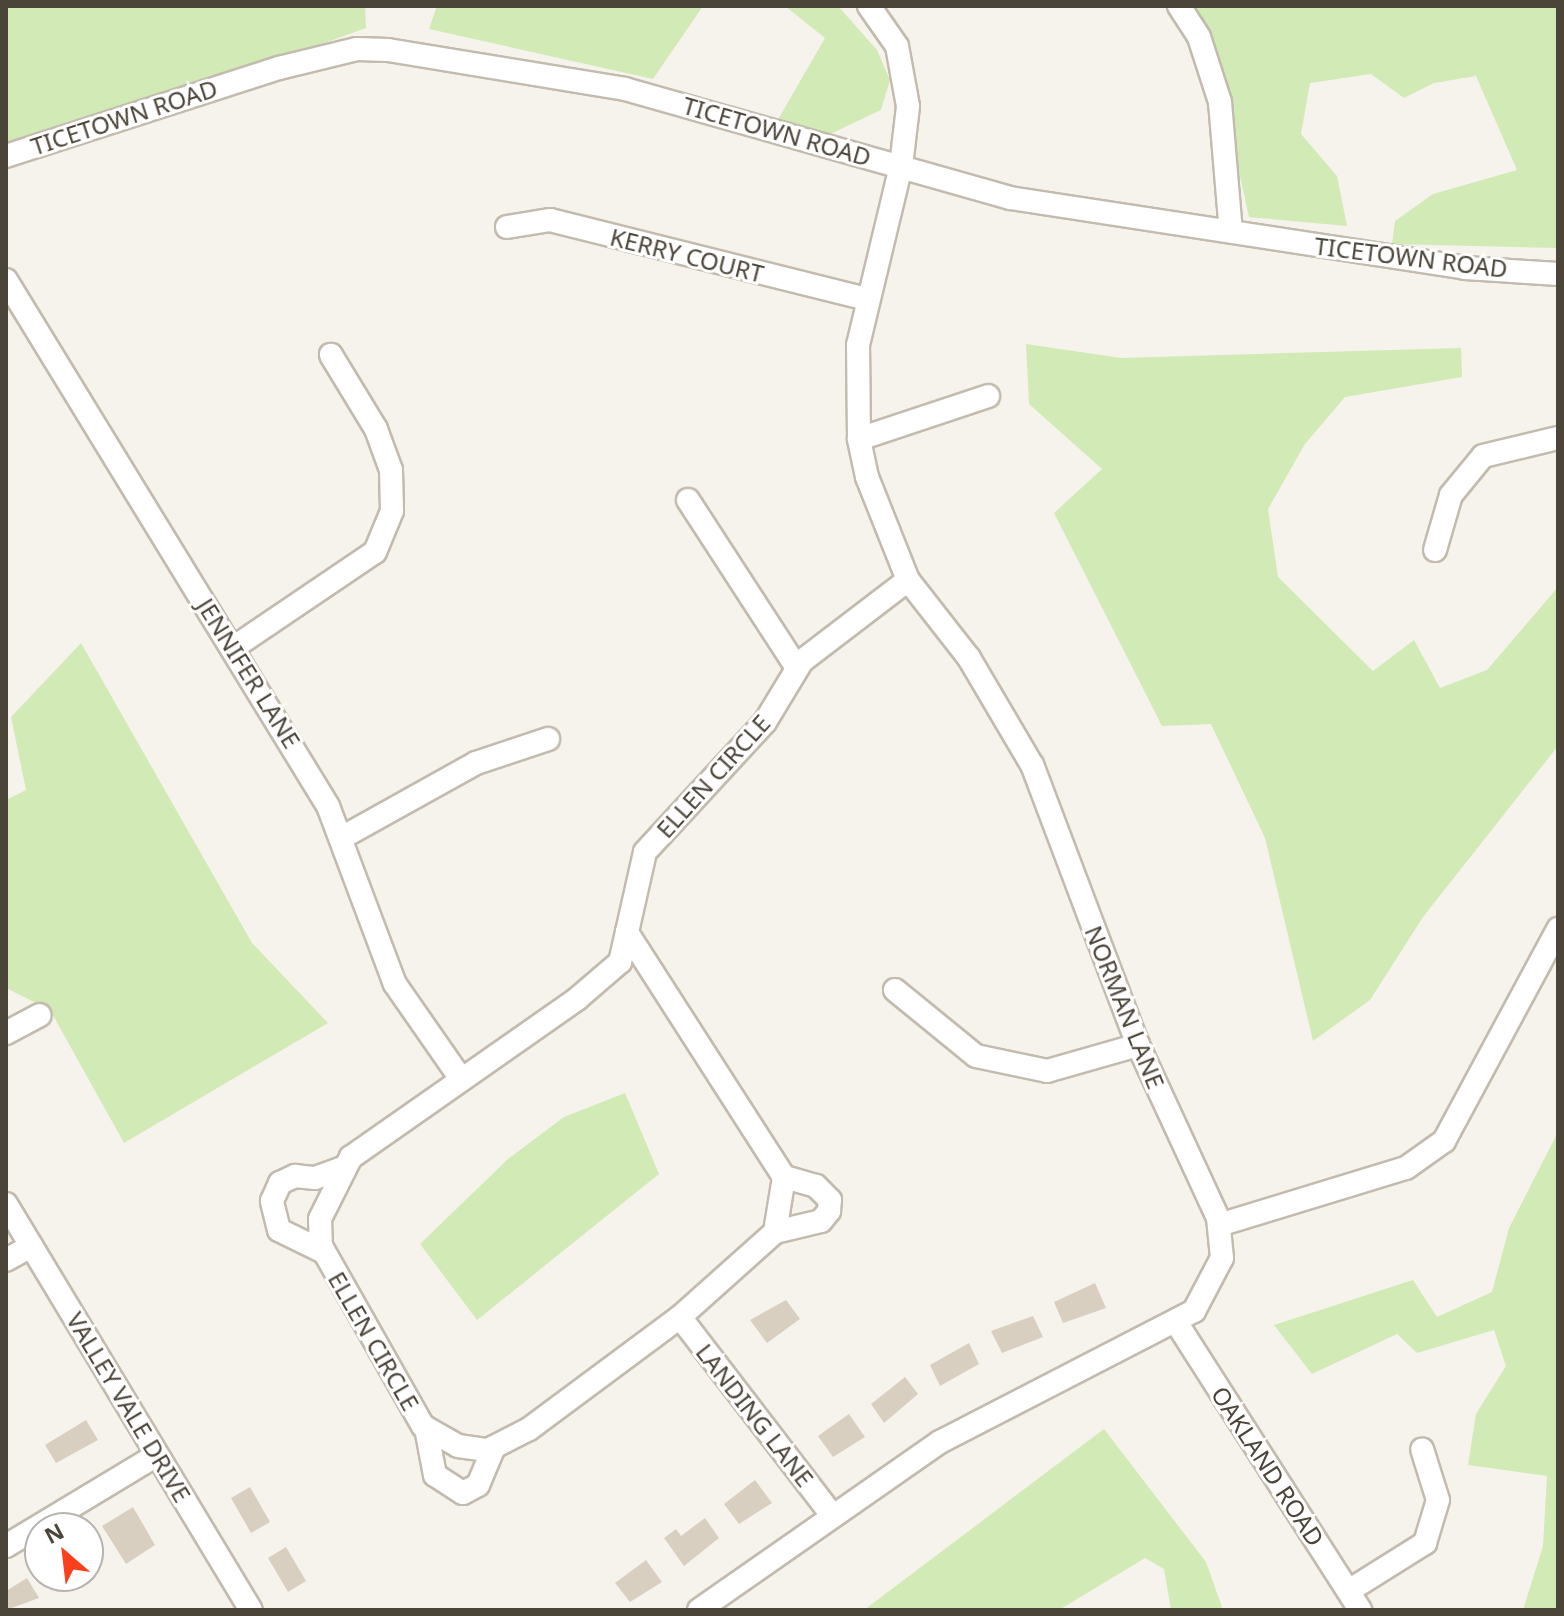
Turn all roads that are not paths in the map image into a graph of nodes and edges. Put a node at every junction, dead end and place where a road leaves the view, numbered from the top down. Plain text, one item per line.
1 (869, 6) edge
2 (1179, 6) edge
3 (6, 156) edge
4 (901, 166) junction
5 (507, 227) dead end
6 (1231, 232) junction
7 (1558, 274) edge
8 (6, 280) edge
9 (867, 299) junction
10 (331, 355) dead end
11 (988, 396) dead end
12 (1558, 438) edge
13 (859, 439) junction
14 (688, 500) dead end
15 (1435, 550) dead end
16 (908, 580) junction
17 (233, 648) junction
18 (797, 668) junction
19 (548, 739) dead end
20 (343, 837) junction
21 (1558, 929) edge
22 (627, 932) junction
23 (895, 990) dead end
24 (40, 1015) dead end
25 (6, 1033) edge
26 (1138, 1045) junction
27 (461, 1079) junction
28 (345, 1167) junction
29 (784, 1177) junction
30 (6, 1204) edge
31 (1219, 1225) junction
32 (775, 1232) junction
33 (31, 1246) junction
34 (324, 1252) junction
35 (6, 1260) edge
36 (680, 1317) junction
37 (1176, 1322) junction
38 (426, 1428) junction
39 (494, 1447) junction
40 (1422, 1449) dead end
41 (157, 1455) junction
42 (831, 1514) junction
43 (6, 1546) edge
44 (1355, 1600) edge
45 (251, 1610) edge
46 (699, 1610) edge

1 - 4 street, NORMAN LANE
2 - 6 street
3 - 4 street, TICETOWN ROAD
4 - 6 street, TICETOWN ROAD
4 - 9 street, NORMAN LANE
5 - 9 street, KERRY COURT
6 - 7 street, TICETOWN ROAD
8 - 17 street, JENNIFER LANE
9 - 13 street, NORMAN LANE
10 - 17 street
11 - 13 street
12 - 15 street
13 - 16 street, NORMAN LANE
14 - 18 street
16 - 18 street, ELLEN CIRCLE
16 - 26 street, NORMAN LANE
17 - 20 street, JENNIFER LANE
18 - 22 street, ELLEN CIRCLE
19 - 20 street
20 - 27 street, JENNIFER LANE
21 - 31 street
22 - 27 street, ELLEN CIRCLE
22 - 29 street
23 - 26 street
24 - 25 street
26 - 31 street, NORMAN LANE
27 - 28 street, ELLEN CIRCLE
28 - 34 street, ELLEN CIRCLE
28 - 34 street, ELLEN CIRCLE
29 - 32 street
29 - 32 street
30 - 33 street, VALLEY VALE DRIVE
31 - 37 street, NORMAN LANE
32 - 36 street
33 - 35 street
33 - 41 street, VALLEY VALE DRIVE
34 - 38 street, ELLEN CIRCLE
36 - 39 street
36 - 42 street, LANDING LANE
37 - 42 street, NORMAN LANE
37 - 44 street, OAKLAND ROAD
38 - 39 street, ELLEN CIRCLE
38 - 39 street, ELLEN CIRCLE
40 - 44 street
41 - 43 street
41 - 45 street, VALLEY VALE DRIVE
42 - 46 street, NORMAN LANE

